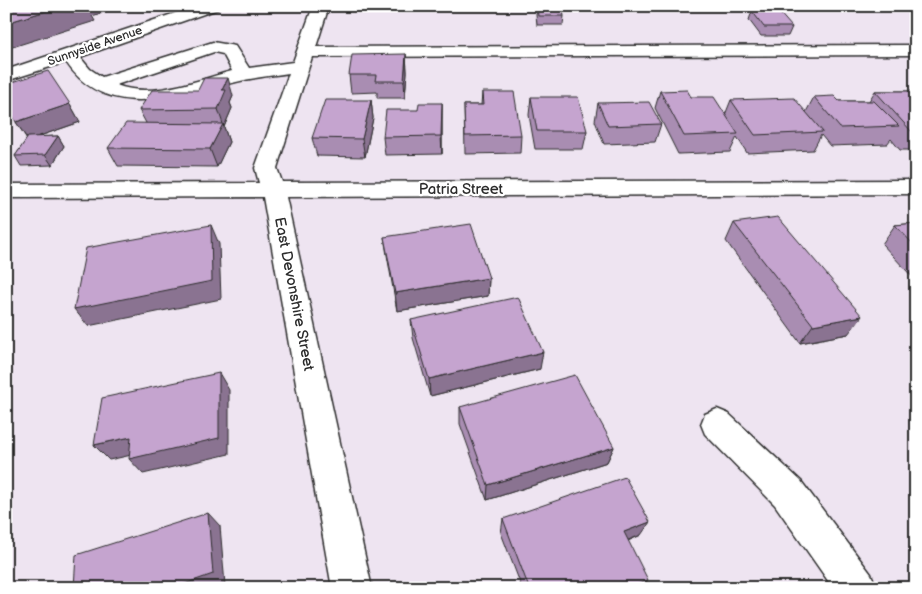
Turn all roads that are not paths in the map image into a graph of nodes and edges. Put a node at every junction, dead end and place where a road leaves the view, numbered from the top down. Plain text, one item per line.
1 (212, 6) edge
2 (321, 6) edge
3 (916, 50) edge
4 (70, 54) junction
5 (303, 59) junction
6 (243, 74) junction
7 (6, 76) edge
8 (100, 84) junction
9 (916, 187) edge
10 (273, 190) junction
11 (6, 192) edge
12 (717, 424) dead end
13 (352, 588) edge
14 (857, 588) edge

1 - 4 street, Sunnyside Avenue
2 - 5 street, East Devonshire Street
3 - 5 street
4 - 7 street, Sunnyside Avenue
4 - 8 street
5 - 6 street
5 - 10 street, East Devonshire Street
6 - 8 street
6 - 8 street
9 - 10 street, Patria Street
10 - 11 street, Patria Street
10 - 13 street, East Devonshire Street
12 - 14 street

